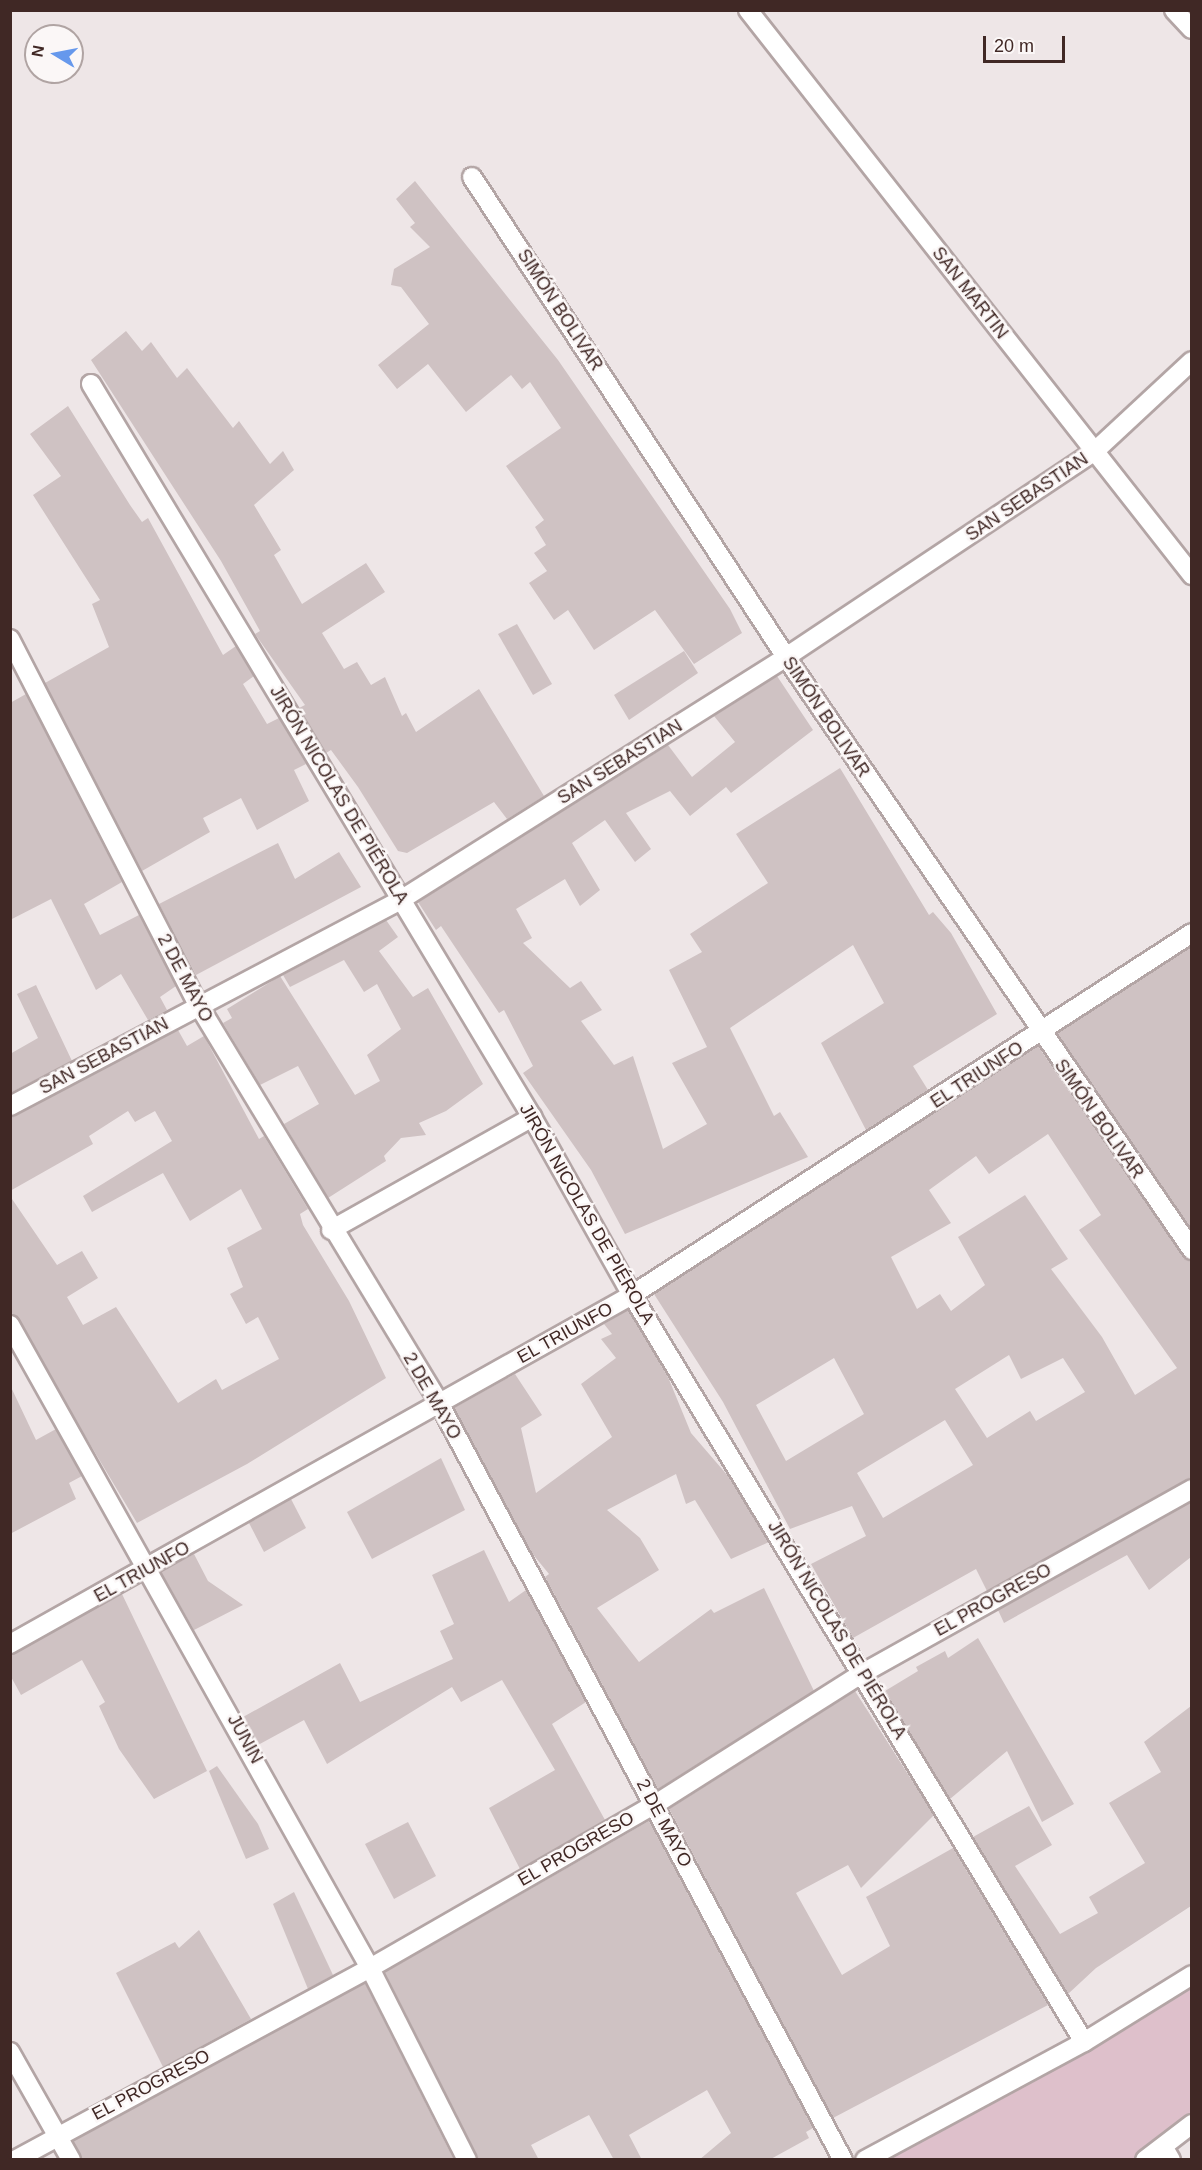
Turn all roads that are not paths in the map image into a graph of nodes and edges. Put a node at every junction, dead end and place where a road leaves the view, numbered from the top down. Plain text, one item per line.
1 (748, 10) edge
2 (1174, 10) edge
3 (1191, 30) edge
4 (472, 177) dead end
5 (1191, 361) edge
6 (91, 384) dead end
7 (1095, 452) junction
8 (1191, 575) edge
9 (10, 639) edge
10 (786, 657) junction
11 (402, 899) junction
12 (1191, 933) edge
13 (199, 1006) junction
14 (1040, 1035) junction
15 (10, 1106) edge
16 (532, 1117) junction
17 (331, 1230) junction
18 (1191, 1250) edge
19 (632, 1295) junction
20 (10, 1325) edge
21 (439, 1403) junction
22 (1191, 1490) edge
23 (151, 1568) junction
24 (10, 1644) edge
25 (863, 1673) junction
26 (654, 1805) junction
27 (370, 1968) junction
28 (1191, 1975) edge
29 (1084, 2042) junction
30 (10, 2052) edge
31 (1191, 2124) edge
32 (59, 2134) junction
33 (1168, 2154) edge
34 (15, 2160) edge
35 (71, 2160) edge
36 (467, 2160) edge
37 (843, 2160) edge
38 (865, 2160) edge
39 (1144, 2160) edge

1 - 7 street, SAN MARTIN
2 - 3 street
4 - 10 street, SIMÓN BOLIVAR
5 - 7 street, SAN SEBASTIAN
6 - 11 street, JIRÓN NICOLAS DE PIÉROLA
7 - 8 street, SAN MARTIN
7 - 10 street, SAN SEBASTIAN
9 - 13 street, 2 DE MAYO
10 - 11 street, SAN SEBASTIAN
10 - 14 street, SIMÓN BOLIVAR
11 - 13 street, SAN SEBASTIAN
11 - 16 street, JIRÓN NICOLAS DE PIÉROLA
12 - 14 street, EL TRIUNFO
13 - 15 street, SAN SEBASTIAN
13 - 17 street, 2 DE MAYO
14 - 18 street, SIMÓN BOLIVAR
14 - 19 street, EL TRIUNFO
16 - 17 street
16 - 19 street, JIRÓN NICOLAS DE PIÉROLA
17 - 21 street, 2 DE MAYO
19 - 21 street, EL TRIUNFO
19 - 25 street, JIRÓN NICOLAS DE PIÉROLA
20 - 23 street, JUNIN
21 - 23 street, EL TRIUNFO
21 - 26 street, 2 DE MAYO
22 - 25 street, EL PROGRESO
23 - 24 street, EL TRIUNFO
23 - 27 street, JUNIN
25 - 26 street, EL PROGRESO
25 - 29 street, JIRÓN NICOLAS DE PIÉROLA
26 - 27 street, EL PROGRESO
26 - 37 street, 2 DE MAYO
27 - 32 street, EL PROGRESO
27 - 36 street, JUNIN
28 - 29 street
29 - 38 street
30 - 32 street
31 - 33 street
32 - 34 street, EL PROGRESO
32 - 35 street
33 - 39 street

